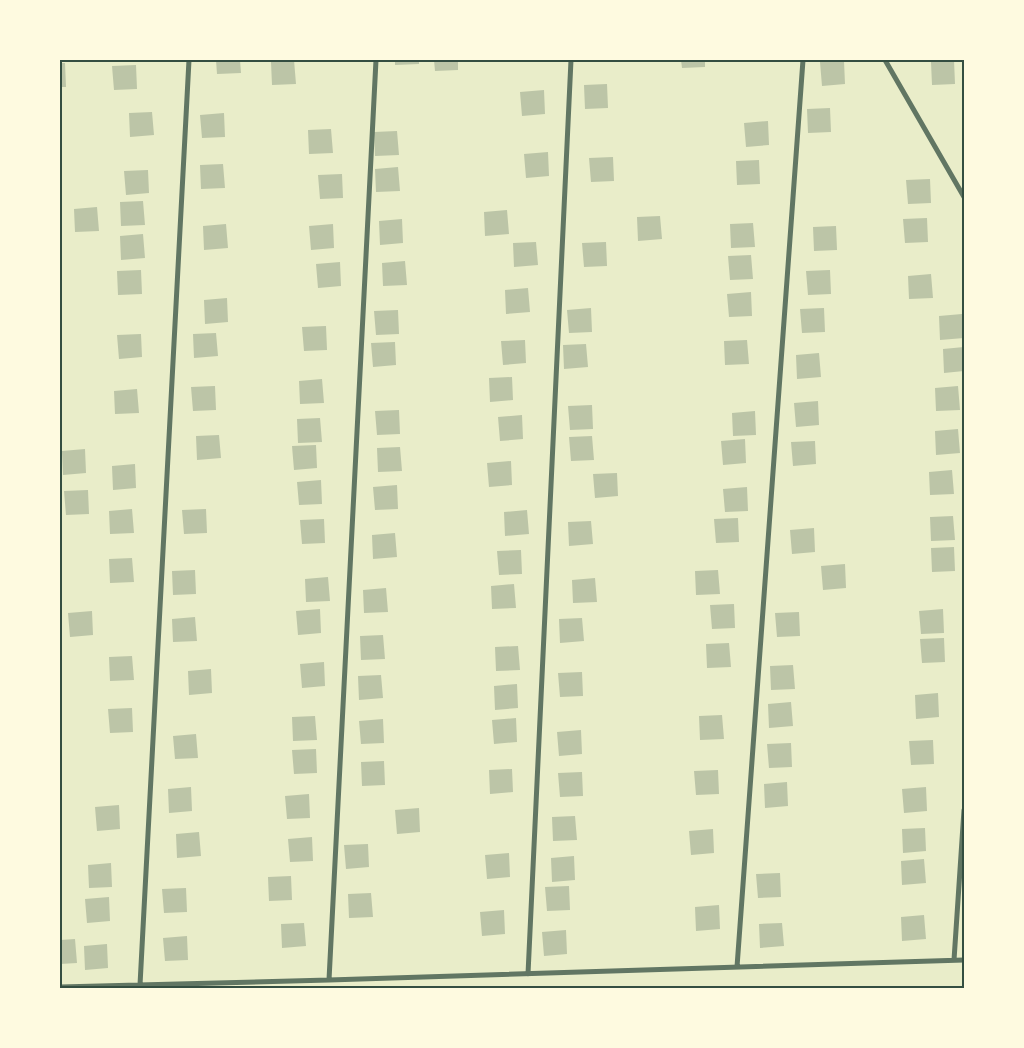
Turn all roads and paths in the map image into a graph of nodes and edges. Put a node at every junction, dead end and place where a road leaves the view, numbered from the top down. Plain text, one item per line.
1 (189, 60) edge
2 (376, 60) edge
3 (571, 60) edge
4 (803, 60) edge
5 (884, 60) edge
6 (964, 197) edge
7 (964, 810) edge
8 (954, 960) junction
9 (964, 960) edge
10 (737, 967) junction
11 (528, 974) junction
12 (329, 980) junction
13 (140, 985) junction
14 (60, 987) edge

1 - 13 street
2 - 12 street
3 - 11 street
4 - 10 street
5 - 6 street
7 - 8 street
8 - 9 street
8 - 10 street
10 - 11 street
11 - 12 street
12 - 13 street
13 - 14 street

